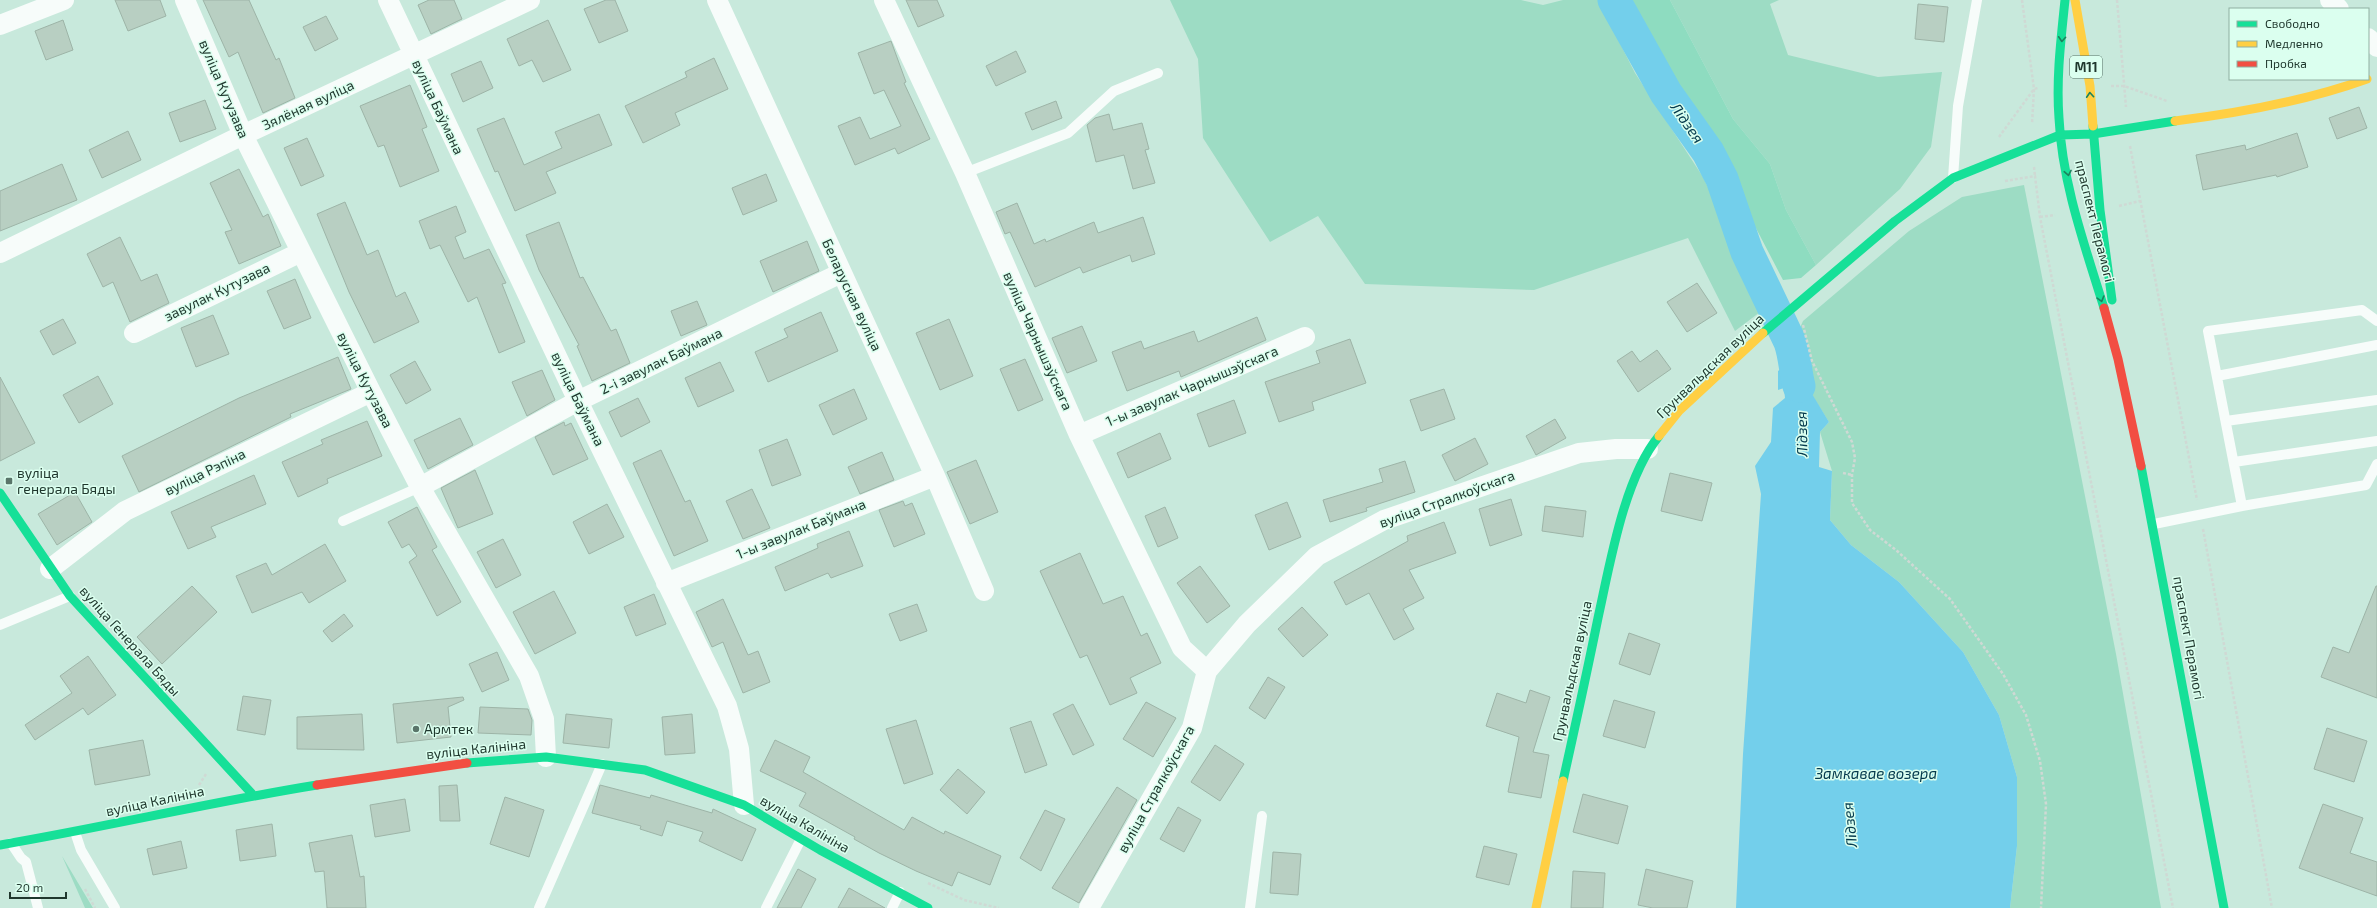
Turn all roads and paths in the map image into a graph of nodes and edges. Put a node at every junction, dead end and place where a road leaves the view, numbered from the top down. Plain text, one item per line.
1 (64, 0) edge
2 (185, 0) edge
3 (388, 0) edge
4 (530, 0) edge
5 (717, 0) edge
6 (884, 0) edge
7 (1977, 0) edge
8 (2022, 0) edge
9 (2065, 0) edge
10 (2075, 0) edge
11 (2117, 0) edge
12 (2330, 0) edge
13 (2338, 8) edge
14 (0, 25) edge
15 (2369, 39) edge
16 (2377, 47) edge
17 (414, 56) junction
18 (1158, 73) dead end
19 (2365, 80) edge
20 (2127, 127) junction
21 (2093, 134) junction
22 (243, 135) junction
23 (2060, 135) junction
24 (2031, 146) junction
25 (965, 173) junction
26 (2035, 176) junction
27 (1953, 178) junction
28 (1998, 183) dead end
29 (301, 252) junction
30 (0, 253) edge
31 (841, 273) junction
32 (1801, 318) dead end
33 (2377, 321) edge
34 (134, 333) dead end
35 (1305, 337) dead end
36 (2377, 346) edge
37 (2122, 373) junction
38 (2217, 376) junction
39 (371, 392) junction
40 (2377, 400) edge
41 (578, 401) junction
42 (2226, 421) junction
43 (1079, 435) junction
44 (2377, 441) edge
45 (1648, 449) junction
46 (2234, 462) junction
47 (2377, 464) edge
48 (1843, 473) dead end
49 (1852, 475) junction
50 (935, 476) junction
51 (420, 487) junction
52 (0, 493) edge
53 (2242, 506) junction
54 (2200, 514) junction
55 (343, 521) dead end
56 (2154, 524) junction
57 (50, 568) junction
58 (666, 583) junction
59 (984, 591) dead end
60 (70, 596) junction
61 (0, 625) edge
62 (1207, 671) junction
63 (546, 757) junction
64 (602, 764) junction
65 (253, 795) junction
66 (744, 805) junction
67 (1262, 816) dead end
68 (75, 832) junction
69 (801, 839) junction
70 (11, 843) junction
71 (0, 845) edge
72 (921, 880) dead end
73 (900, 892) junction
74 (38, 908) edge
75 (115, 908) edge
76 (539, 908) edge
77 (766, 908) edge
78 (892, 908) edge
79 (928, 908) edge
80 (999, 908) edge
81 (1089, 908) edge
82 (1250, 908) edge
83 (1536, 908) edge
84 (2041, 908) edge
85 (2173, 908) edge
86 (2224, 908) edge
87 (2272, 908) edge

1 - 14 street
2 - 22 street, вуліца Кутузава
3 - 17 street, вуліца Баўмана
4 - 17 street, Зялёная вуліца
5 - 31 street, Беларуская вуліца
6 - 25 street, вуліца Чарнышэўскага
7 - 27 lane
8 - 24 path
9 -> 23 main road, праспект Перамогі / М11
21 -> 10 main road, праспект Перамогі / М11
11 - 20 path
12 - 13 street
15 - 16 street
17 - 22 street, Зялёная вуліца
17 - 41 street, вуліца Баўмана
18 - 25 lane
19 - 20 main road, Грунвальдская вуліца
20 - 21 main road, Грунвальдская вуліца
20 - 54 path
21 - 23 main road, Грунвальдская вуліца
21 - 37 main road, праспект Перамогі
22 - 29 street, вуліца Кутузава
22 - 30 street, Зялёная вуліца
23 - 24 main road, Грунвальдская вуліца
23 -> 37 main road, праспект Перамогі
24 - 26 path
24 - 27 main road, Грунвальдская вуліца
25 - 43 street, вуліца Чарнышэўскага
26 - 28 path
26 - 85 path
27 - 45 main road, Грунвальдская вуліца
29 - 34 street, завулак Кутузава
29 - 39 street, вуліца Кутузава
31 - 41 street, 2-і завулак Баўмана
31 - 50 street, Беларуская вуліца
32 - 49 path
33 - 38 lane
35 - 43 street, 1-ы завулак Чарнышэўскага
36 - 38 lane
37 - 56 main road, праспект Перамогі
38 - 42 lane
39 - 51 street, вуліца Кутузава
39 - 57 street, вуліца Рэпіна
40 - 42 lane
41 - 51 street, 2-і завулак Баўмана
41 - 58 street, вуліца Баўмана
42 - 46 lane
43 - 62 street, вуліца Чарнышэўскага
44 - 46 lane
45 - 62 street, вуліца Стралкоўскага
45 - 83 main road, Грунвальдская вуліца
46 - 53 lane
47 - 53 lane
48 - 49 path
49 - 84 path
50 - 58 street, 1-ы завулак Баўмана
50 - 59 street, Беларуская вуліца
51 - 55 lane
51 - 63 street, вуліца Кутузава
52 - 57 main road, вуліца Генерала Бяды
53 - 54 lane
54 - 56 lane
54 - 87 path
56 - 86 main road, праспект Перамогі
57 - 60 main road, вуліца Генерала Бяды
58 - 66 street, вуліца Баўмана
60 - 61 lane
60 - 65 main road, вуліца Генерала Бяды
62 - 81 street, вуліца Стралкоўскага
63 - 64 main road, вуліца Калініна
63 - 65 main road, вуліца Калініна
64 - 66 main road, вуліца Калініна
64 - 76 lane
65 - 68 main road, вуліца Калініна
66 - 69 main road, вуліца Калініна
67 - 82 lane
68 - 70 main road, вуліца Калініна
68 - 75 lane
69 - 73 main road, вуліца Калініна
69 - 77 lane
70 - 71 main road, вуліца Калініна
70 - 74 lane
72 - 80 path
73 - 78 lane
73 - 79 main road, вуліца Калініна

